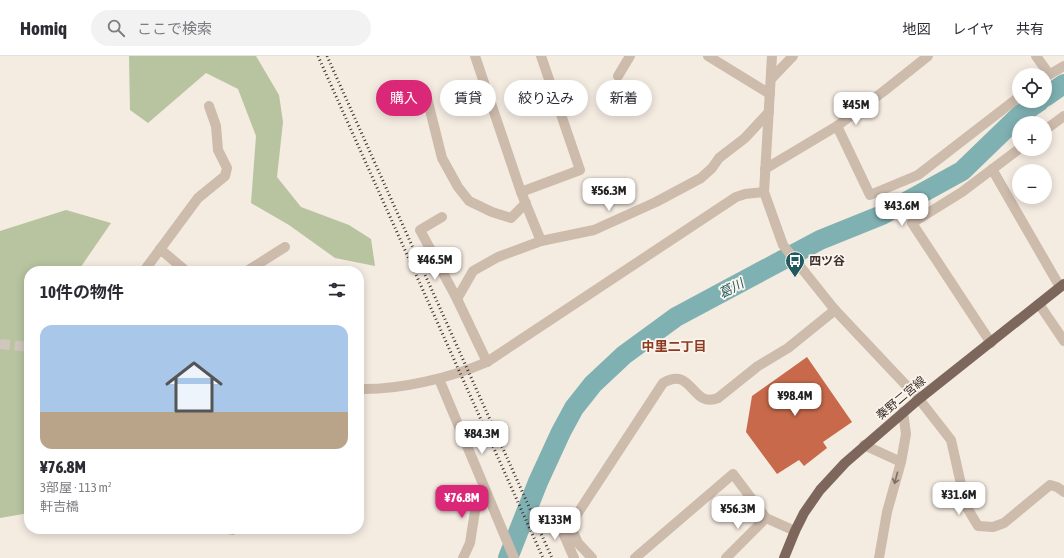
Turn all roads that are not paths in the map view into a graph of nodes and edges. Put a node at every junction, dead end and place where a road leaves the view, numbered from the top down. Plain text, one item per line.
1 (475, 56) edge
2 (541, 56) edge
3 (630, 56) edge
4 (708, 56) edge
5 (772, 56) edge
6 (793, 56) edge
7 (928, 56) edge
8 (1036, 56) edge
9 (1064, 66) edge
10 (1043, 68) edge
11 (1052, 73) edge
12 (618, 76) dead end
13 (772, 78) junction
14 (770, 94) junction
15 (1012, 102) edge
16 (209, 106) dead end
17 (769, 112) junction
18 (432, 116) edge
19 (1064, 116) edge
20 (1052, 125) edge
21 (837, 126) junction
22 (1012, 155) edge
23 (765, 169) junction
24 (992, 169) junction
25 (521, 192) junction
26 (764, 192) junction
27 (526, 203) junction
28 (442, 217) dead end
29 (542, 241) junction
30 (285, 247) dead end
31 (160, 249) junction
32 (148, 266) edge
33 (180, 266) edge
34 (255, 266) edge
35 (1062, 286) edge
36 (457, 299) junction
37 (1039, 304) junction
38 (835, 310) junction
39 (1064, 341) edge
40 (991, 343) junction
41 (488, 362) junction
42 (439, 379) junction
43 (364, 389) edge
44 (919, 399) junction
45 (903, 412) junction
46 (864, 445) junction
47 (900, 462) junction
48 (1064, 492) edge
49 (486, 493) junction
50 (766, 518) junction
51 (570, 525) junction
52 (795, 531) junction
53 (463, 558) edge
54 (514, 558) edge
55 (574, 558) edge
56 (592, 558) edge
57 (635, 558) edge
58 (726, 558) edge
59 (784, 558) edge
60 (879, 558) edge

1 - 25 street
2 - 25 street
3 - 12 street
4 - 14 street
5 - 13 street
6 - 13 street
7 - 21 street
8 - 10 street
9 - 11 street
13 - 14 street
14 - 17 street
15 - 21 street
16 - 31 street
17 - 23 street
17 - 29 street
18 - 27 street
19 - 20 street
21 - 23 street
22 - 24 street
23 - 26 street
24 - 35 street
24 - 40 street
25 - 27 street
26 - 38 street
26 - 41 street
27 - 29 street
28 - 36 street
29 - 36 street
30 - 34 street
31 - 32 street
31 - 33 street
35 - 37 main road, 秦野二宮線
36 - 41 street
37 - 39 street
37 - 40 main road, 秦野二宮線
38 - 44 street
38 - 51 street
40 - 44 main road, 秦野二宮線
41 - 42 street
42 - 43 street
42 - 49 street
44 - 45 main road, 秦野二宮線
44 - 48 street
45 - 46 main road, 秦野二宮線
45 - 47 street
46 - 47 street
46 - 52 main road, 秦野二宮線
47 -> 60 street
49 - 53 street
49 - 54 street
50 - 52 street
50 - 57 street
50 - 58 street
51 - 55 street
51 - 56 street
52 - 59 main road, 秦野二宮線

